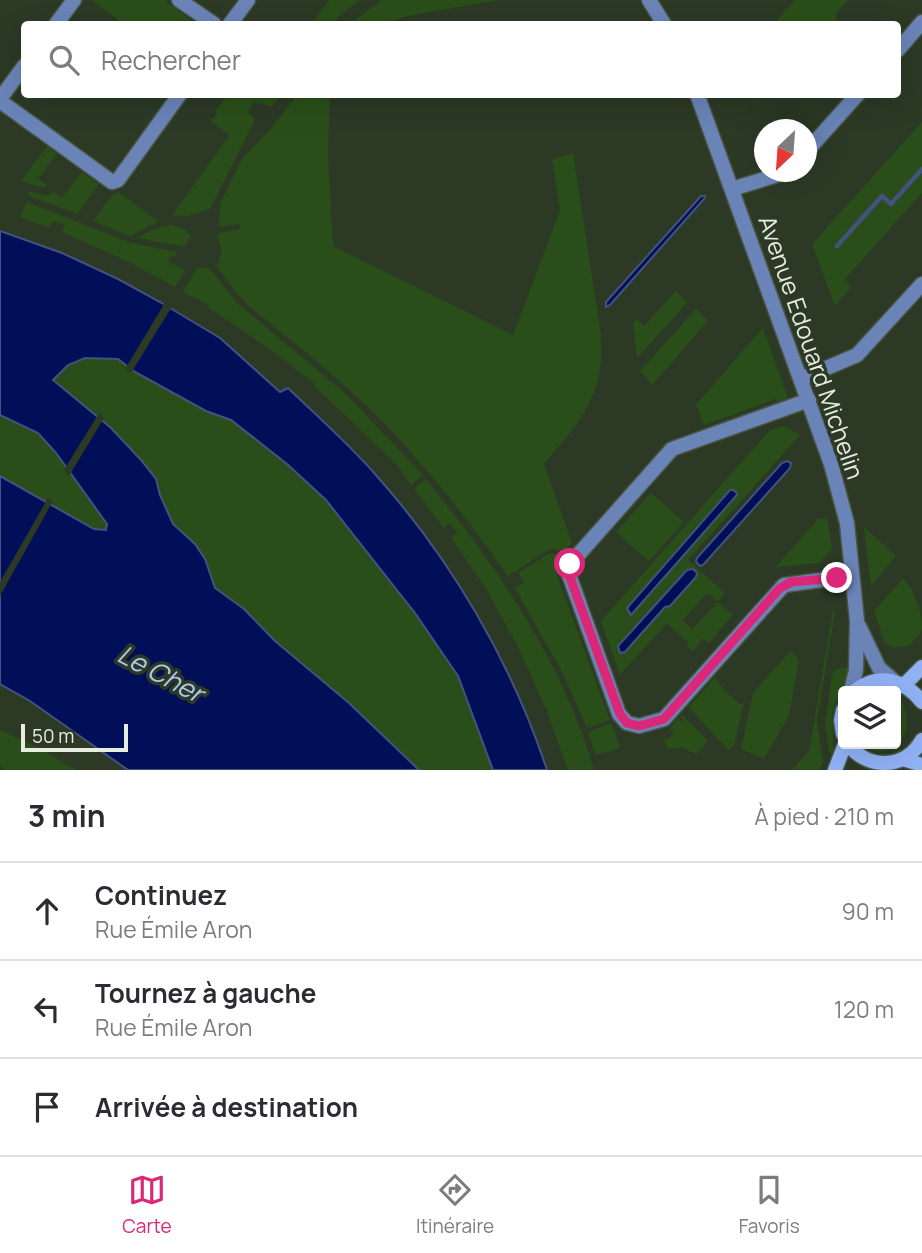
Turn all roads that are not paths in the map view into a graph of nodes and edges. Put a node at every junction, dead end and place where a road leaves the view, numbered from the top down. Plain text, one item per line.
1 (74, 0) edge
2 (179, 0) edge
3 (248, 0) edge
4 (649, 0) edge
5 (57, 21) edge
6 (210, 21) edge
7 (232, 21) edge
8 (662, 21) edge
9 (922, 22) edge
10 (901, 46) edge
11 (21, 70) edge
12 (177, 98) edge
13 (699, 98) edge
14 (854, 98) edge
15 (0, 100) edge
16 (817, 141) edge
17 (755, 182) edge
18 (732, 189) junction
19 (922, 284) edge
20 (801, 379) junction
21 (809, 400) junction
22 (852, 576) junction
23 (857, 621) junction
24 (922, 667) edge
25 (898, 682) junction
26 (854, 686) edge
27 (863, 686) edge
28 (922, 702) edge
29 (922, 740) edge
30 (844, 749) edge
31 (851, 749) edge
32 (903, 760) junction
33 (922, 765) edge
34 (869, 767) edge
35 (835, 770) edge

1 - 5 street
2 - 6 street
3 - 7 street
4 - 8 street
9 - 10 street
11 - 15 street
12 - 15 street
13 - 18 street, Avenue Edouard Michelin
14 - 16 street
17 - 18 street
18 - 20 street, Avenue Edouard Michelin
19 - 20 street
20 - 21 street, Avenue Edouard Michelin
21 - 22 street, Avenue Edouard Michelin
21 - 22 street
22 - 23 street, Avenue Edouard Michelin
23 - 25 street, Avenue Edouard Michelin
23 - 26 street, Avenue Edouard Michelin
24 - 25 main road
25 - 27 main road
25 - 28 main road
29 - 32 main road
30 - 35 main road
31 - 34 main road
32 - 33 main road
32 - 34 main road

